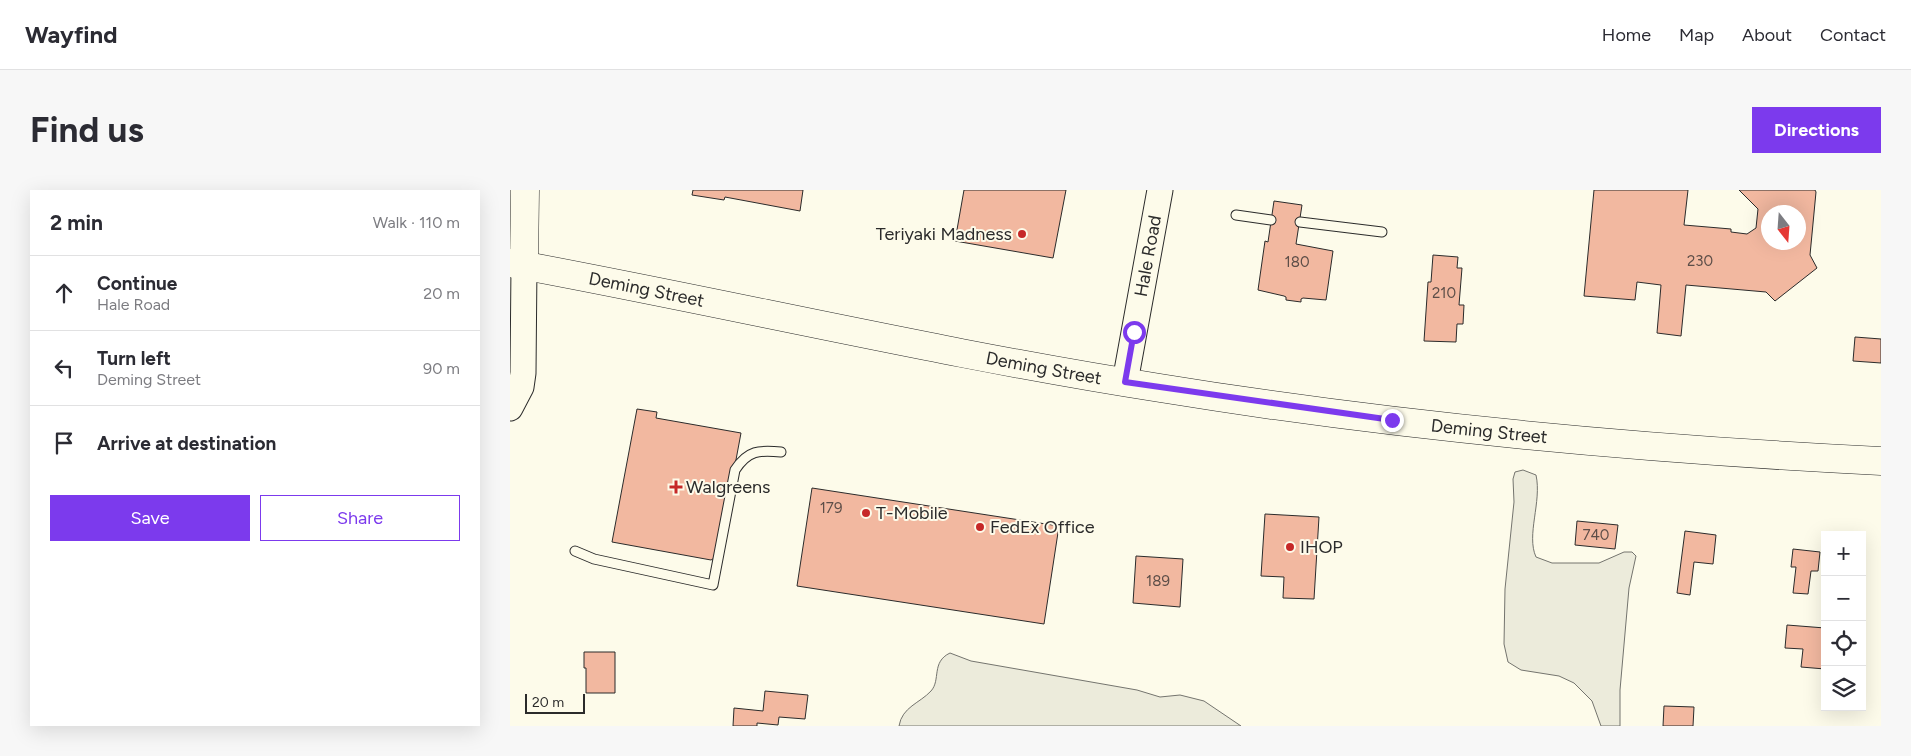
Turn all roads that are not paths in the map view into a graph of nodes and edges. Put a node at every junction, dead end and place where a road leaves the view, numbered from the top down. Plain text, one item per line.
1 (524, 190) edge
2 (1160, 190) edge
3 (1236, 215) dead end
4 (1271, 220) dead end
5 (1300, 222) dead end
6 (1382, 232) dead end
7 (517, 264) edge
8 (1125, 382) junction
9 (510, 408) edge
10 (781, 452) dead end
11 (1881, 461) edge
12 (575, 550) dead end

1 - 7 main road
2 - 8 street, Hale Road
3 - 4 lane
5 - 6 lane
7 - 8 main road, Deming Street
7 - 9 street
8 - 11 main road, Deming Street
10 - 12 lane

